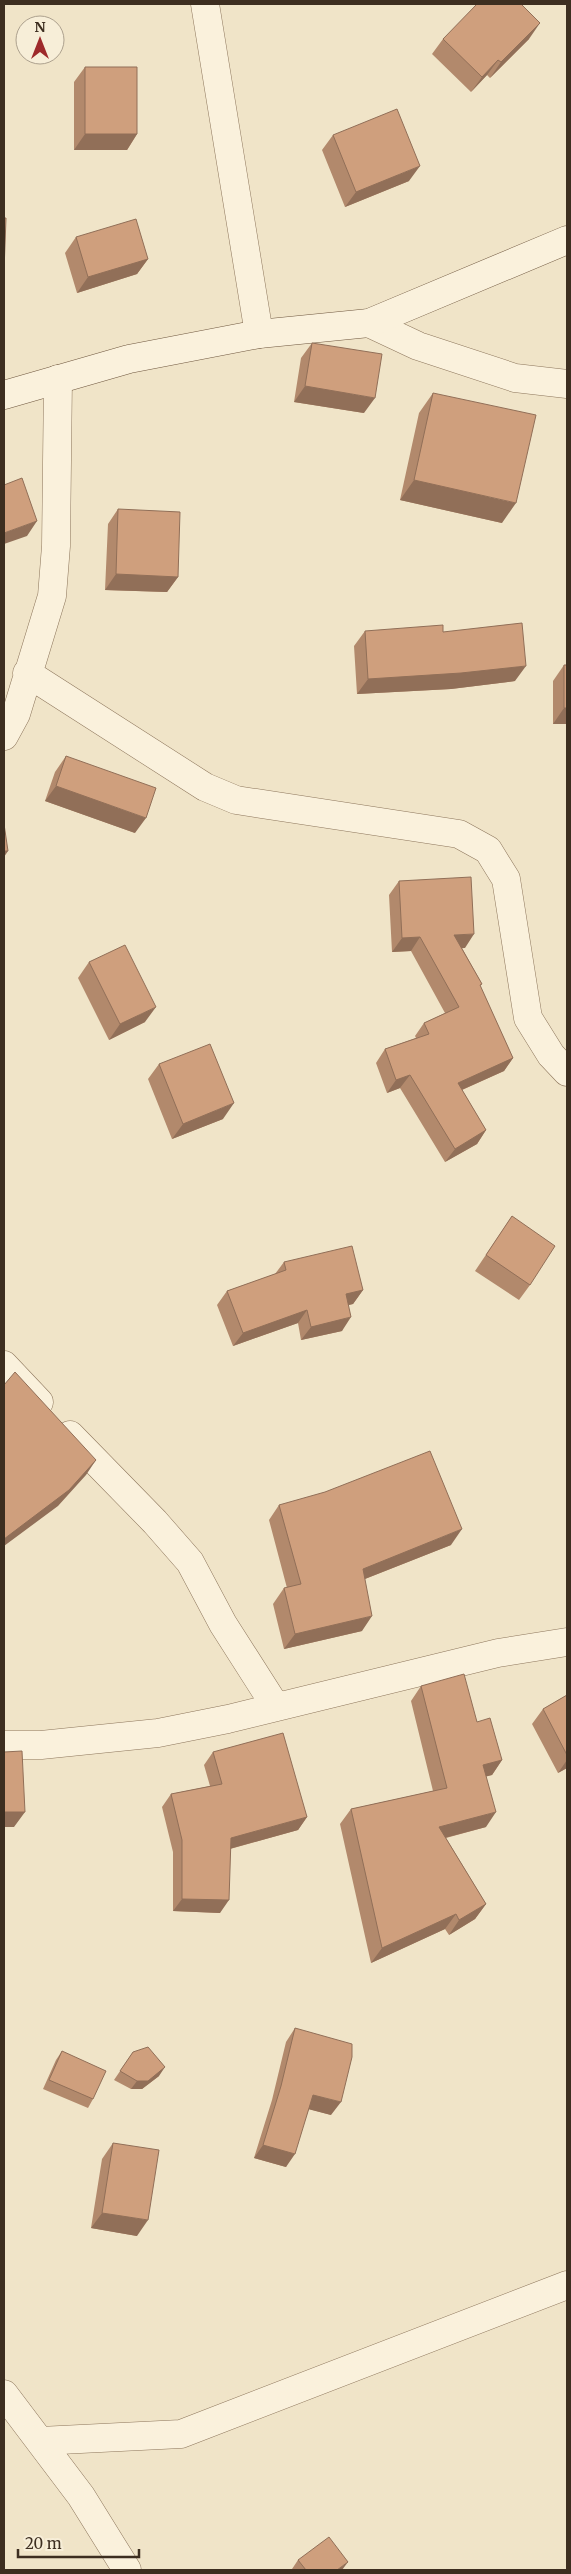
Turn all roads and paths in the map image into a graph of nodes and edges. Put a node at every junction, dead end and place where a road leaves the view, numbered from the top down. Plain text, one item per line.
1 (205, 4) edge
2 (567, 240) edge
3 (369, 323) junction
4 (259, 334) junction
5 (58, 379) junction
6 (567, 384) edge
7 (4, 395) edge
8 (27, 673) junction
9 (4, 736) edge
10 (567, 1072) edge
11 (4, 1365) edge
12 (567, 1642) edge
13 (276, 1707) junction
14 (4, 1745) edge
15 (567, 2285) edge
16 (4, 2394) edge
17 (40, 2441) junction
18 (127, 2570) edge

1 - 4 street
2 - 3 street
3 - 4 street
3 - 6 street
4 - 5 street
5 - 7 street
5 - 8 street
8 - 9 street
8 - 10 street
11 - 13 street
12 - 13 street
13 - 14 street
15 - 17 street
16 - 17 street
17 - 18 street

